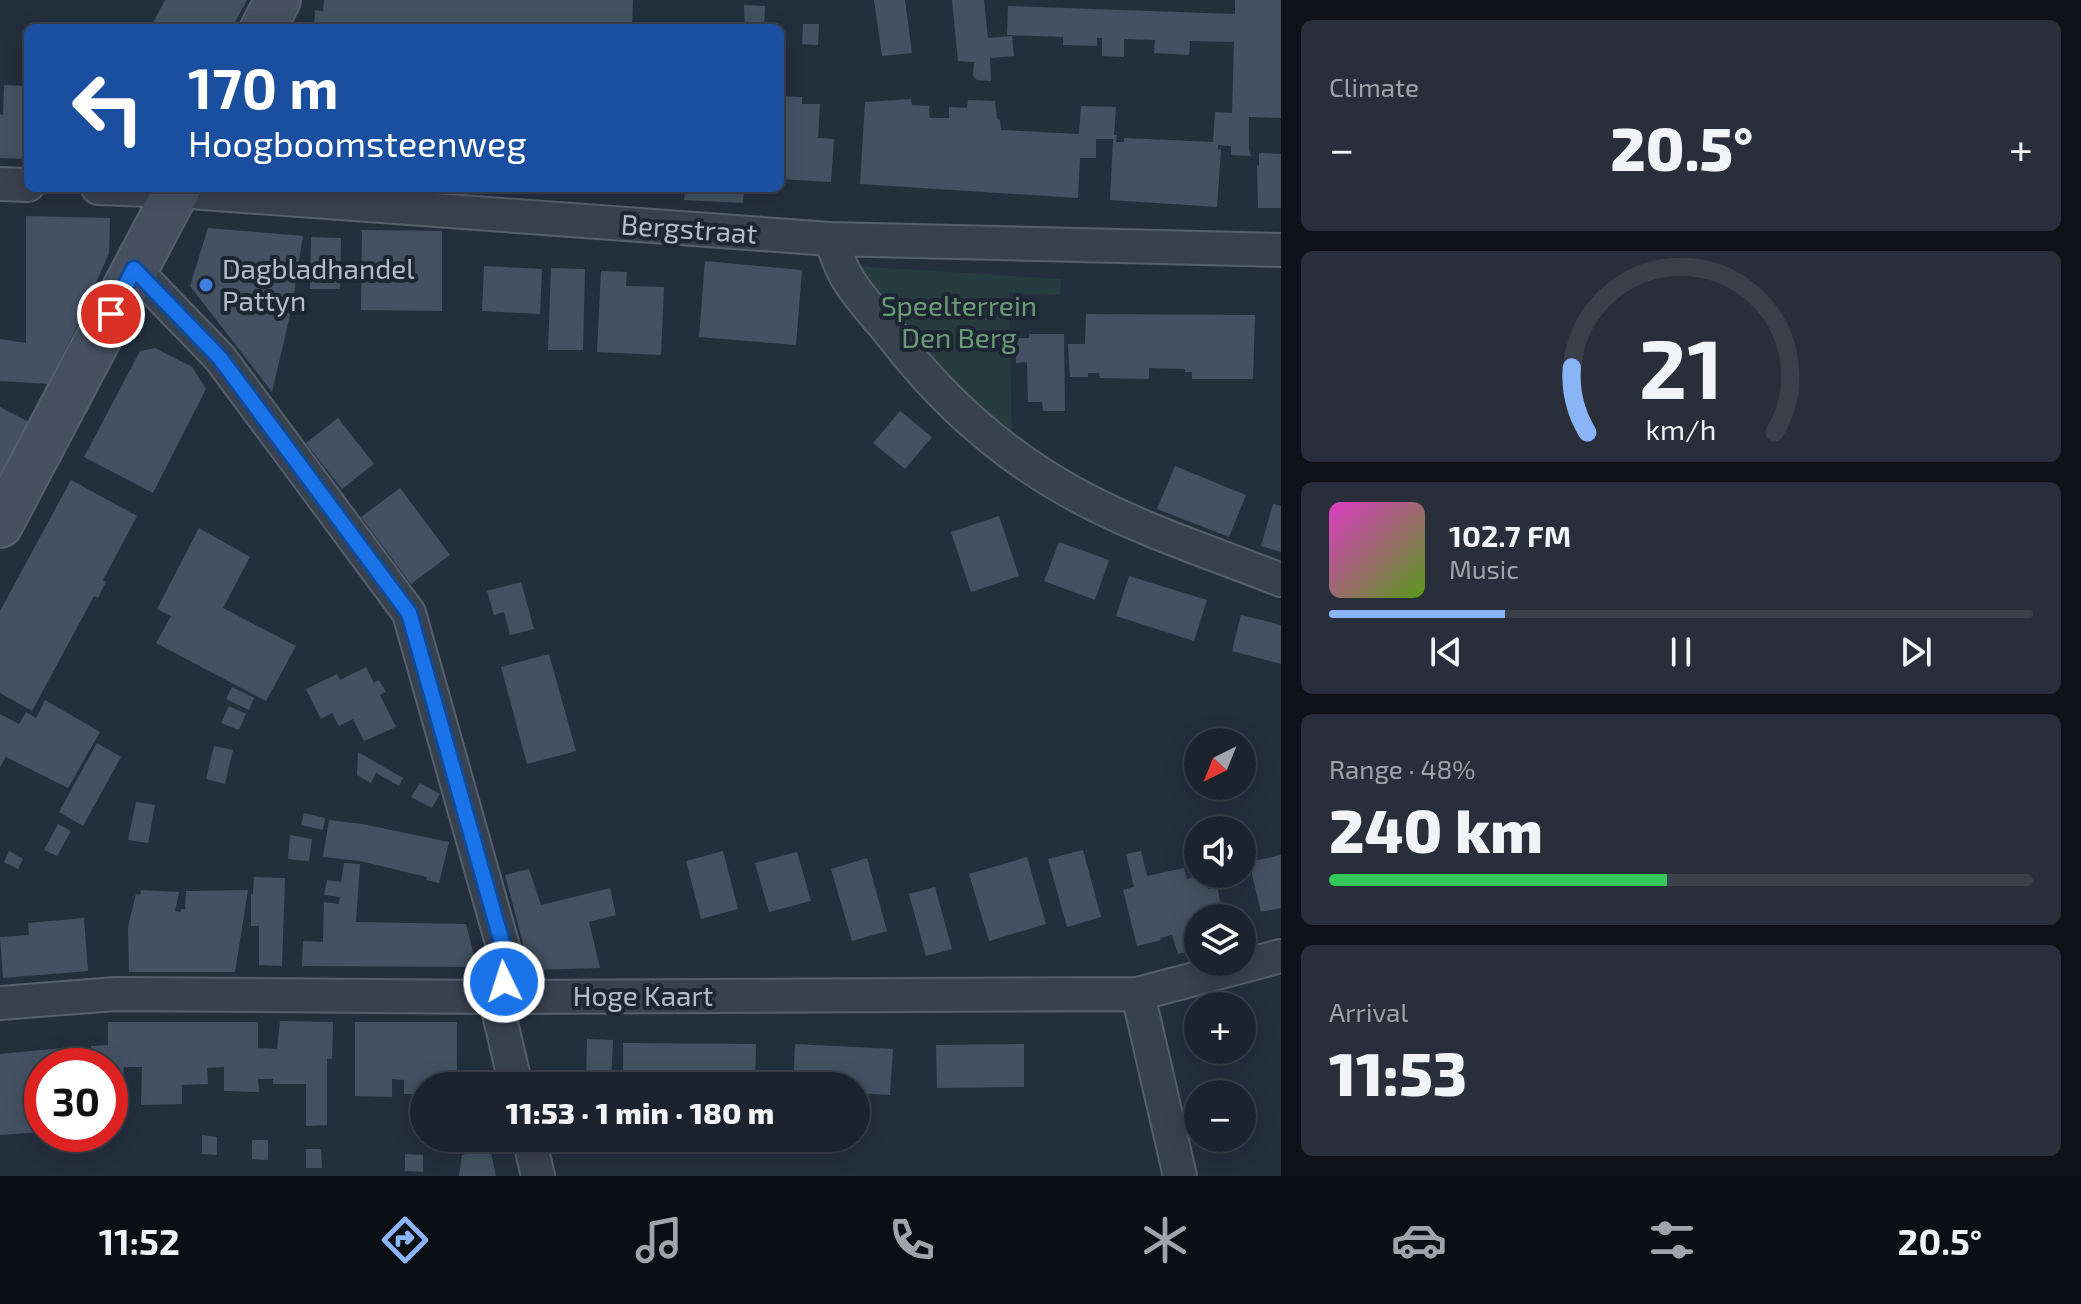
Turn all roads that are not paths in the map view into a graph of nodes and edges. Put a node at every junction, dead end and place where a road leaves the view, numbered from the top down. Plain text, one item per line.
1 (278, 0) edge
2 (265, 24) edge
3 (0, 184) edge
4 (24, 185) edge
5 (176, 192) edge
6 (204, 192) edge
7 (830, 239) junction
8 (1281, 250) edge
9 (134, 269) junction
10 (0, 525) edge
11 (1281, 580) edge
12 (1281, 956) edge
13 (1138, 994) junction
14 (495, 997) junction
15 (0, 1003) edge
16 (513, 1072) edge
17 (532, 1152) edge
18 (538, 1176) edge
19 (1180, 1176) edge

1 - 2 street
3 - 4 street
5 - 9 street
6 - 7 street, Bergstraat
7 - 8 street, Bergstraat
7 - 11 street
9 - 10 street
9 - 14 street
12 - 13 street, Hoge Kaart
13 - 14 street, Hoge Kaart
13 - 19 street
14 - 15 street, Hoge Kaart
14 - 16 street
17 - 18 street

